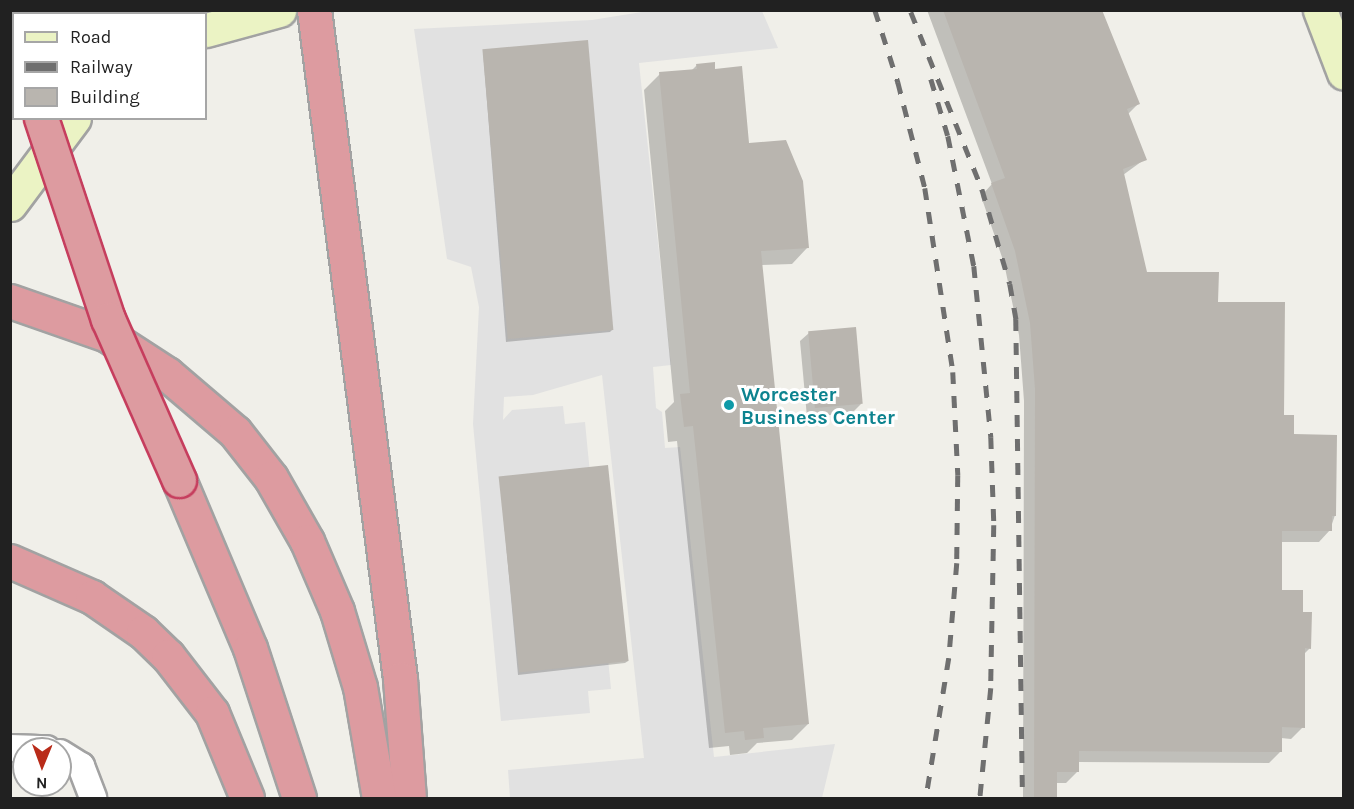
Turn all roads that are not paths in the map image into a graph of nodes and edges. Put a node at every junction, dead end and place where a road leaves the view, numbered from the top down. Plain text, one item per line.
1 (314, 10) edge
2 (1320, 10) edge
3 (268, 13) edge
4 (207, 30) edge
5 (1344, 73) edge
6 (42, 120) edge
7 (73, 120) edge
8 (10, 204) edge
9 (16, 302) edge
10 (10, 561) edge
11 (72, 761) edge
12 (93, 798) edge
13 (247, 798) edge
14 (299, 798) edge
15 (379, 798) edge
16 (409, 798) edge

1 - 16 highway
2 - 5 main road
3 - 4 main road
6 - 14 highway, bridge
7 - 8 main road
9 - 15 highway
10 - 13 highway
11 - 12 street

